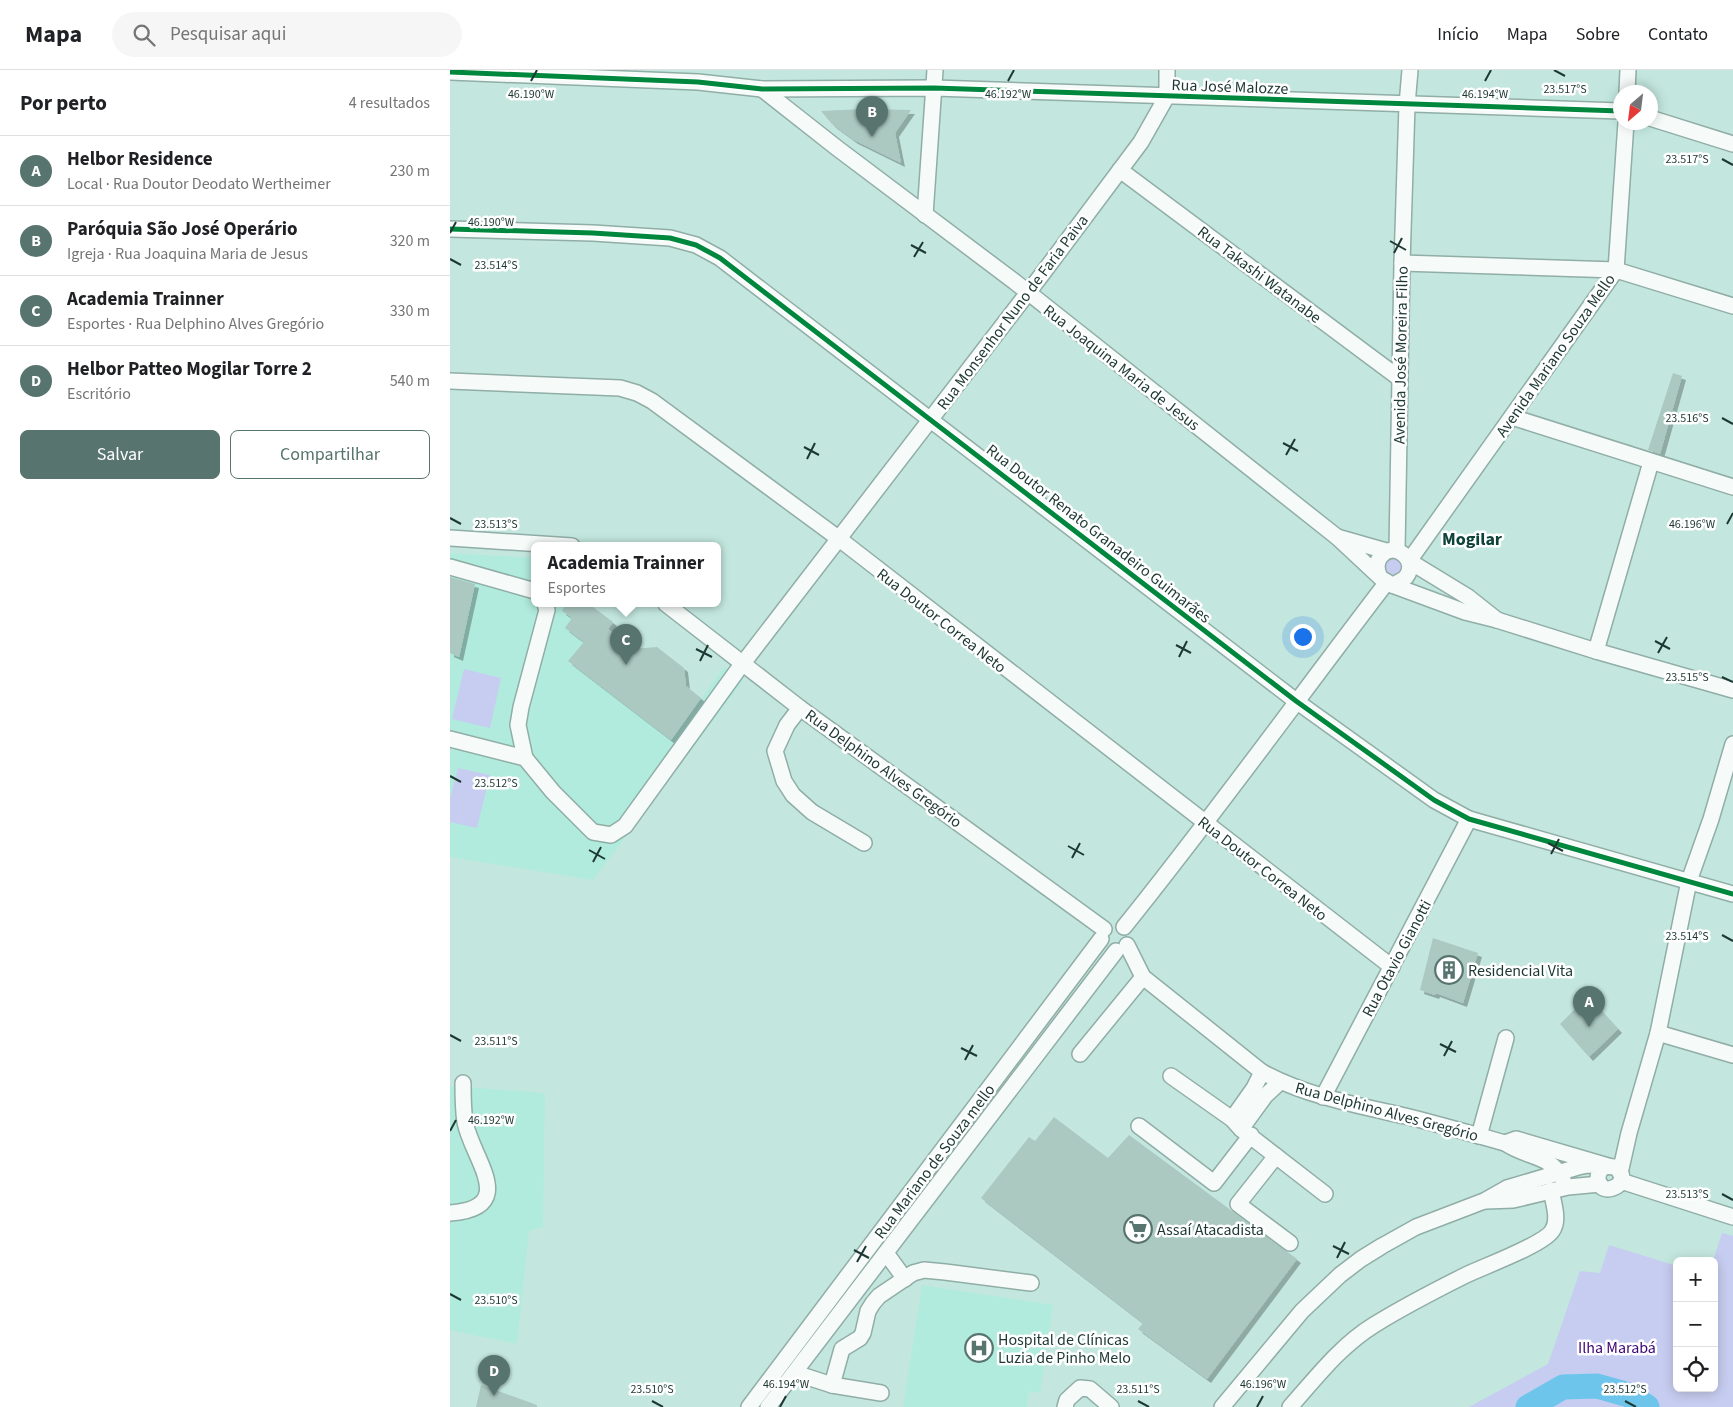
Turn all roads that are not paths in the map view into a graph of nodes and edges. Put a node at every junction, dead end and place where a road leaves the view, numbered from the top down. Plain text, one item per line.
1 (935, 70) edge
2 (1167, 70) edge
3 (1410, 70) edge
4 (1628, 70) edge
5 (450, 72) edge
6 (698, 76) edge
7 (1627, 85) edge
8 (934, 88) junction
9 (762, 89) junction
10 (1167, 96) junction
11 (1407, 105) junction
12 (1613, 111) edge
13 (1658, 121) edge
14 (1625, 130) edge
15 (1733, 144) edge
16 (1120, 170) junction
17 (925, 215) junction
18 (450, 229) edge
19 (1402, 264) junction
20 (1616, 270) junction
21 (1028, 292) junction
22 (1733, 306) edge
23 (1399, 378) junction
24 (450, 381) edge
25 (1512, 417) junction
26 (930, 418) junction
27 (1651, 462) junction
28 (1733, 487) edge
29 (1337, 536) junction
30 (450, 538) edge
31 (838, 538) junction
32 (531, 543) edge
33 (1391, 551) junction
34 (1409, 561) junction
35 (450, 567) edge
36 (1386, 581) junction
37 (531, 590) edge
38 (546, 607) edge
39 (670, 607) edge
40 (1497, 620) junction
41 (1596, 651) junction
42 (743, 664) junction
43 (1733, 690) edge
44 (1296, 701) junction
45 (800, 708) junction
46 (450, 739) edge
47 (1733, 744) edge
48 (525, 758) junction
49 (1469, 819) junction
50 (1205, 824) junction
51 (864, 843) dead end
52 (1688, 881) junction
53 (1733, 894) edge
54 (1124, 927) junction
55 (1103, 934) junction
56 (1122, 948) junction
57 (1392, 967) junction
58 (1143, 977) junction
59 (1658, 1033) junction
60 (1506, 1038) dead end
61 (1080, 1054) dead end
62 (1733, 1054) edge
63 (1262, 1072) junction
64 (1171, 1076) dead end
65 (1280, 1082) junction
66 (463, 1083) dead end
67 (1323, 1097) junction
68 (1139, 1126) dead end
69 (1241, 1128) junction
70 (1479, 1136) junction
71 (1510, 1147) junction
72 (1276, 1156) junction
73 (1613, 1170) junction
74 (1560, 1172) junction
75 (1521, 1183) junction
76 (1600, 1184) junction
77 (1568, 1187) junction
78 (1551, 1190) junction
79 (1326, 1194) dead end
80 (1484, 1201) junction
81 (450, 1213) edge
82 (1733, 1216) edge
83 (1290, 1243) dead end
84 (886, 1253) junction
85 (905, 1278) junction
86 (1031, 1284) dead end
87 (795, 1373) junction
88 (832, 1385) junction
89 (881, 1393) dead end
90 (749, 1407) edge
91 (768, 1407) edge
92 (1065, 1407) edge
93 (1110, 1407) edge
94 (1222, 1407) edge
95 (1290, 1407) edge

1 - 8 street
2 - 10 street, Rua Monsenhor Nuno de Faria Paiva
3 - 11 street, Avenida José Moreira Filho
4 - 7 street
5 - 6 street, Rua José Malozze
6 - 9 street, Rua José Malozze
8 - 9 street, Rua José Malozze
8 - 10 street, Rua José Malozze
8 - 17 street
9 - 17 street, Rua Joaquina Maria de Jesus
10 - 11 street, Rua José Malozze
10 - 16 street, Rua Monsenhor Nuno de Faria Paiva
11 - 12 street, Rua José Malozze
11 - 19 street, Avenida José Moreira Filho
13 - 15 street
14 - 20 street, Avenida Mariano Souza Mello
16 - 21 street, Rua Monsenhor Nuno de Faria Paiva
16 - 23 street, Rua Takashi Watanabe
17 - 21 street, Rua Joaquina Maria de Jesus
18 - 26 street, Rua Doutor Renato Granadeiro Guimarães
19 - 20 street
19 - 23 street, Avenida José Moreira Filho
20 - 22 street
20 - 25 street, Avenida Mariano Souza Mello
21 - 26 street, Rua Monsenhor Nuno de Faria Paiva
21 - 29 street, Rua Joaquina Maria de Jesus
23 - 33 street, Avenida José Moreira Filho
24 - 31 street, Rua Doutor Correa Neto
25 - 27 street
25 - 34 street, Avenida Mariano Souza Mello
26 - 31 street, Rua Monsenhor Nuno de Faria Paiva
26 - 44 street, Rua Doutor Renato Granadeiro Guimarães
27 - 28 street
27 - 41 street
29 - 33 street
29 - 36 street, Rua Joaquina Maria de Jesus
30 - 32 street
31 - 42 street, Rua Monsenhor Nuno de Faria Paiva
31 - 50 street, Rua Doutor Correa Neto
33 - 34 street
33 - 36 street
34 - 36 street
34 - 40 street
35 - 37 street
36 - 40 street
36 - 44 street
38 - 48 street
39 - 42 street, Rua Delphino Alves Gregório
40 - 41 street
41 - 43 street
42 - 45 street, Rua Delphino Alves Gregório
42 - 48 street, Rua Monsenhor Nuno de Faria Paiva
44 - 49 street, Rua Doutor Renato Granadeiro Guimarães
44 - 50 street
45 - 51 street
45 - 55 street, Rua Delphino Alves Gregório
46 - 48 street
47 - 52 street
49 - 52 street, Rua Doutor Renato Granadeiro Guimarães
49 - 57 street, Rua Otavio Gianotti
50 - 54 street
50 - 57 street, Rua Doutor Correa Neto
52 - 53 street, Rua Doutor Renato Granadeiro Guimarães
52 - 59 street
54 - 55 street
54 - 56 street
55 - 56 street
55 - 90 street, Rua Mariano de Souza mello
56 - 58 street, Rua Delphino Alves Gregório
56 - 84 street, Rua Mariano de Souza mello
57 - 67 street, Rua Otavio Gianotti
58 - 61 street
58 - 63 street, Rua Delphino Alves Gregório
59 - 62 street
59 - 73 street
60 - 70 street
63 - 65 street, Rua Delphino Alves Gregório
63 - 69 street
64 - 69 street
65 - 67 street, Rua Delphino Alves Gregório
65 - 69 street
66 - 81 street
67 - 70 street, Rua Delphino Alves Gregório
68 - 69 street
69 - 72 street
70 - 71 street, Rua Delphino Alves Gregório
71 - 73 street, Rua Delphino Alves Gregório
71 - 74 street
71 - 75 street
72 - 79 street
72 - 83 street
73 - 74 street
73 - 76 street
73 - 76 street
73 - 82 street, Rua Delphino Alves Gregório
74 - 75 street
74 - 77 street
75 - 80 street
76 - 77 street
77 - 78 street
78 - 80 street
78 - 95 street
80 - 94 street
84 - 85 street
84 - 87 street, Rua Mariano de Souza mello
85 - 86 street
85 - 88 street
87 - 88 street
87 - 91 street, Rua Mariano de Souza mello
88 - 89 street
92 - 93 street

